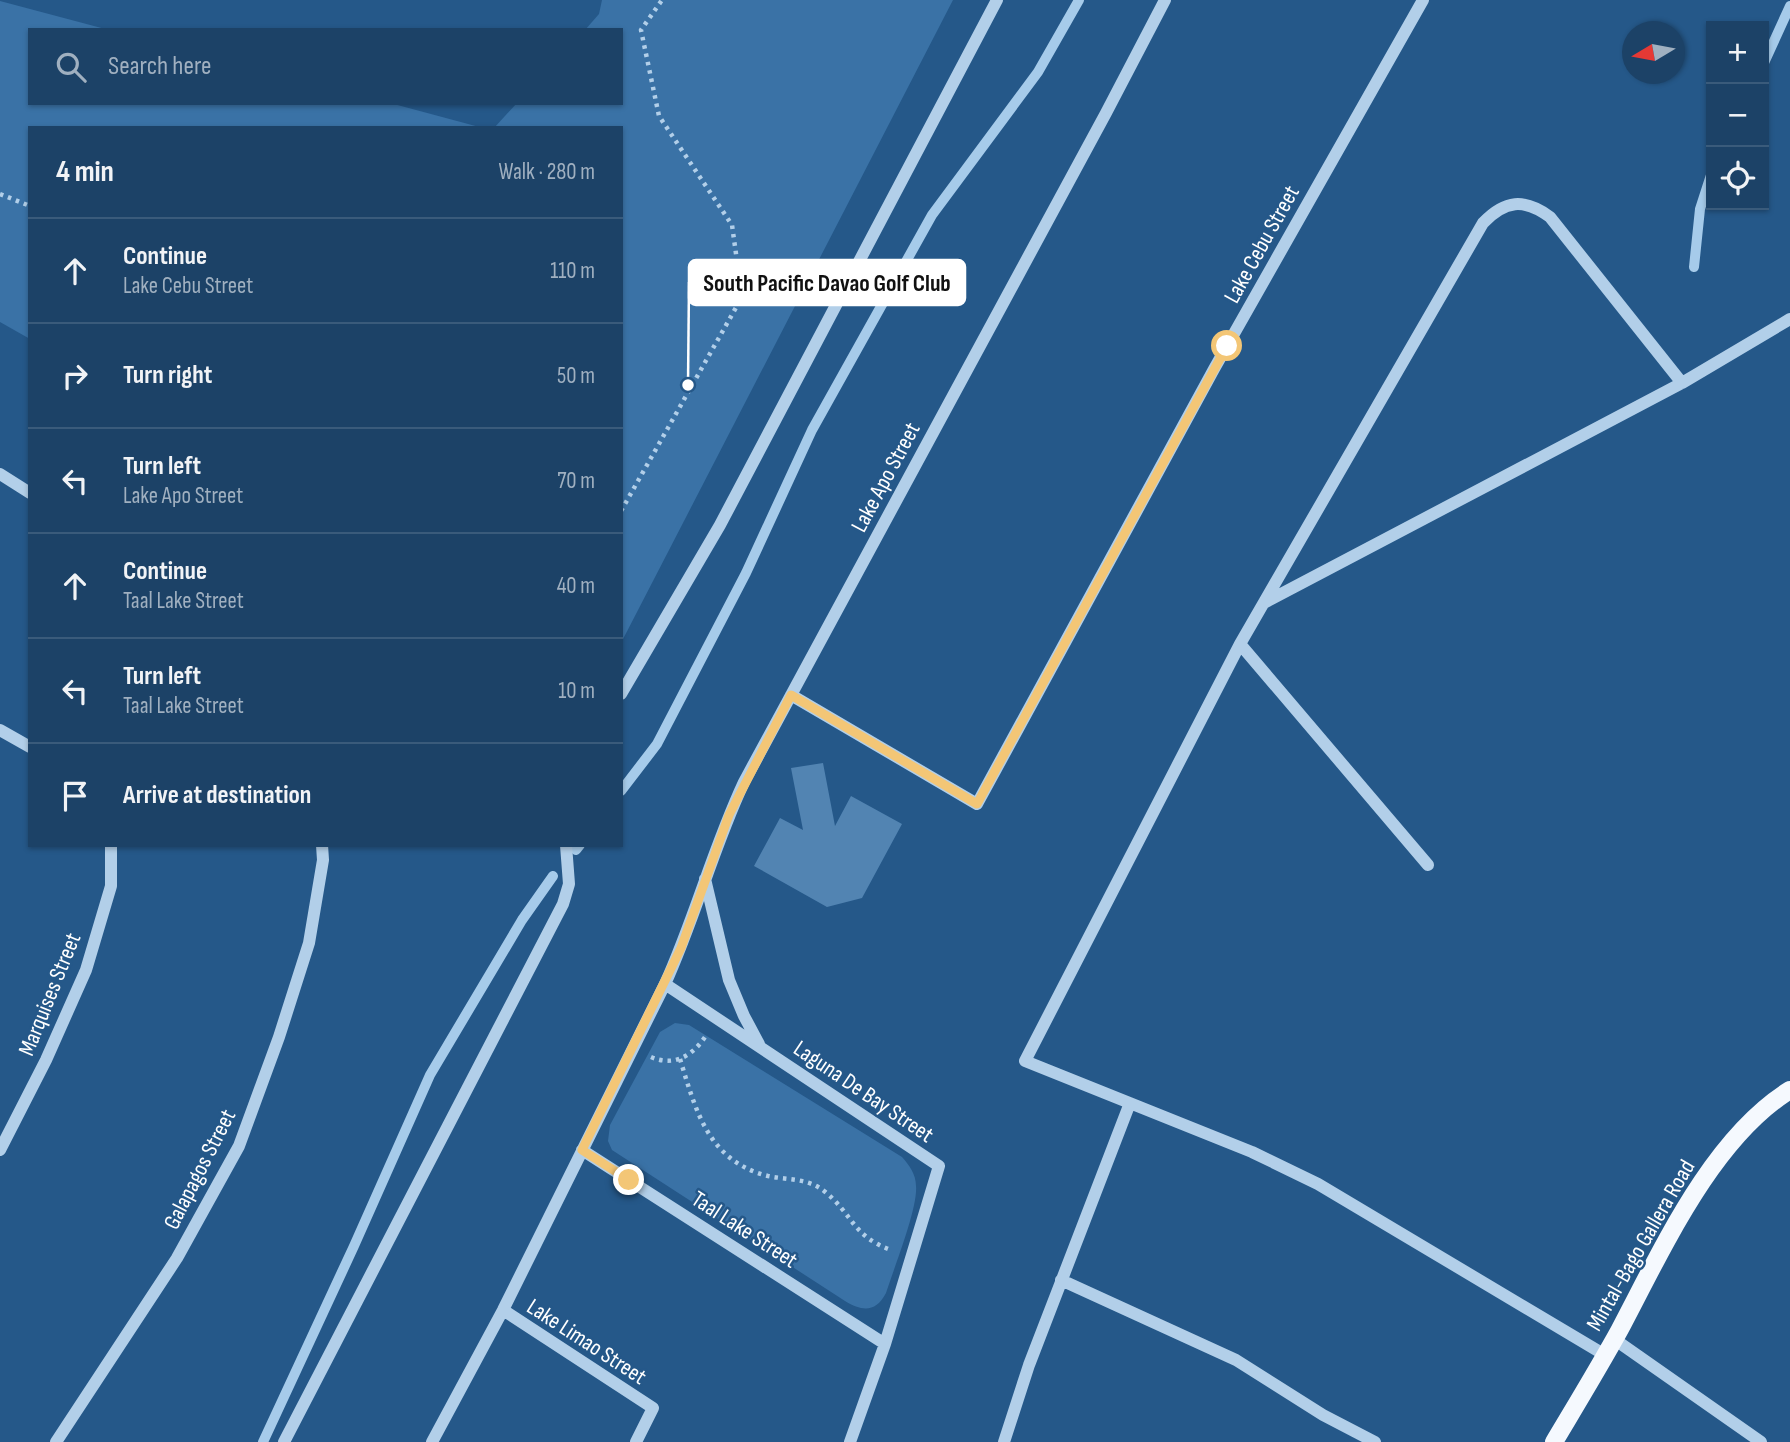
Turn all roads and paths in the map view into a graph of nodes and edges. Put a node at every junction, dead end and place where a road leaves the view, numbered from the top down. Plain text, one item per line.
1 (662, 0) edge
2 (997, 0) edge
3 (1165, 0) edge
4 (1423, 0) edge
5 (0, 194) edge
6 (28, 205) edge
7 (1790, 319) edge
8 (1682, 383) junction
9 (0, 474) edge
10 (28, 493) edge
11 (623, 507) edge
12 (1263, 604) junction
13 (1240, 644) junction
14 (623, 691) edge
15 (791, 695) junction
16 (0, 730) edge
17 (28, 746) edge
18 (111, 847) edge
19 (322, 847) edge
20 (566, 847) edge
21 (1428, 866) dead end
22 (705, 879) junction
23 (665, 984) junction
24 (716, 1018) junction
25 (634, 1046) junction
26 (760, 1047) junction
27 (680, 1059) junction
28 (1790, 1090) edge
29 (1130, 1103) junction
30 (0, 1150) edge
31 (582, 1150) junction
32 (912, 1257) junction
33 (1061, 1280) junction
34 (503, 1310) junction
35 (885, 1344) junction
36 (1609, 1347) junction
37 (56, 1442) edge
38 (284, 1442) edge
39 (432, 1442) edge
40 (636, 1442) edge
41 (850, 1442) edge
42 (1004, 1442) edge
43 (1374, 1442) edge
44 (1554, 1442) edge
45 (1761, 1442) edge

1 - 11 path
2 - 14 street
3 - 15 street, Lake Apo Street
4 - 15 street, Lake Cebu Street
5 - 6 path
7 - 8 street
8 - 12 street
8 - 12 street
9 - 10 street
12 - 13 street
13 - 21 street
13 - 29 street
15 - 22 street, Lake Apo Street
16 - 17 street
18 - 30 street, Marquises Street
19 - 37 street, Galapagos Street
20 - 38 street
22 - 23 street, Lake Apo Street
22 - 26 street
23 - 24 street, Laguna De Bay Street
23 - 25 street
24 - 26 street, Laguna De Bay Street
24 - 27 path
25 - 27 path
25 - 31 street
26 - 32 street, Laguna De Bay Street
27 - 32 path
28 - 36 main road, Mintal-Bago Gallera Road
29 - 33 street
29 - 36 street
31 - 34 street
31 - 35 street, Taal Lake Street
32 - 35 street, Laguna De Bay Street
33 - 42 street
33 - 43 street
34 - 39 street
34 - 40 street, Lake Limao Street
35 - 41 street, Laguna De Bay Street
36 - 44 main road, Mintal-Bago Gallera Road
36 - 45 street

